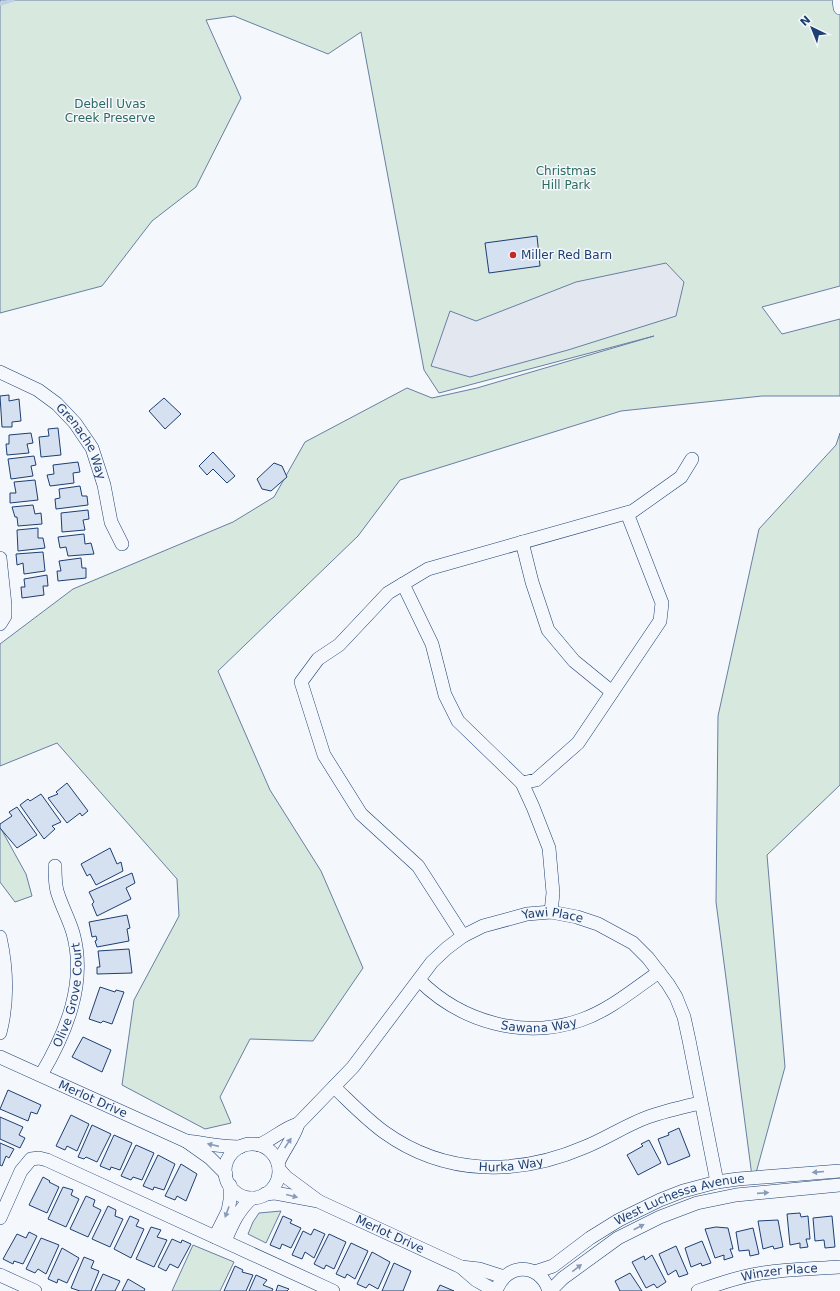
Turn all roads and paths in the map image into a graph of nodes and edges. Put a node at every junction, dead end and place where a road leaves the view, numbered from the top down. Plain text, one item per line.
1 (839, 0) edge
2 (840, 8) edge
3 (0, 372) edge
4 (692, 459) dead end
5 (627, 513) junction
6 (522, 542) junction
7 (122, 544) dead end
8 (0, 558) edge
9 (403, 584) junction
10 (0, 624) edge
11 (612, 692) junction
12 (522, 783) junction
13 (55, 866) dead end
14 (551, 912) junction
15 (463, 936) junction
16 (0, 937) edge
17 (658, 972) junction
18 (419, 980) junction
19 (0, 1033) edge
20 (0, 1057) edge
21 (41, 1075) junction
22 (334, 1087) junction
23 (700, 1103) junction
24 (298, 1124) junction
25 (186, 1141) junction
26 (259, 1145) junction
27 (240, 1147) junction
28 (278, 1166) junction
29 (840, 1170) edge
30 (228, 1180) junction
31 (717, 1182) junction
32 (840, 1185) edge
33 (265, 1194) junction
34 (252, 1198) junction
35 (318, 1202) junction
36 (0, 1218) edge
37 (220, 1239) junction
38 (461, 1267) junction
39 (840, 1267) edge
40 (535, 1272) junction
41 (0, 1275) edge
42 (504, 1277) junction
43 (35, 1291) edge
44 (333, 1291) edge
45 (495, 1291) edge
46 (549, 1291) edge
47 (698, 1291) edge

1 - 2 street
3 - 7 street, Grenache Way
4 - 5 street
5 - 6 street
5 - 11 street
6 - 9 street
6 - 11 street
8 - 10 street
9 - 12 street
9 - 15 street
11 - 12 street
12 - 14 street
13 - 21 street, Olive Grove Court
14 - 15 street, Yawi Place
14 - 17 street, Yawi Place
15 - 18 street, Yawi Place
16 - 19 street
17 - 18 street, Sawana Way
17 - 23 street, Yawi Place
18 - 22 street, Yawi Place
20 - 21 street, Merlot Drive
21 - 25 street, Merlot Drive
22 - 23 street, Hurka Way
22 - 24 street, Yawi Place
23 - 31 street, Yawi Place
24 - 26 street
28 -> 24 street
27 -> 25 street, Merlot Drive
25 - 30 street, Merlot Drive
26 - 27 street, Merlot Drive
26 - 28 street, Merlot Drive
27 - 30 street
28 - 33 street
28 - 35 street, Merlot Drive
29 -> 31 street, West Luchessa Avenue
30 - 34 street, Merlot Drive
30 -> 37 street
31 - 40 street, West Luchessa Avenue
46 -> 32 street, West Luchessa Avenue
33 - 34 street, Merlot Drive
33 -> 35 street, Merlot Drive
34 - 37 street
35 - 38 street, Merlot Drive
36 - 37 street
37 - 44 street
38 - 42 street, Merlot Drive
38 - 45 street, Merlot Drive
39 - 47 street, Winzer Place
40 - 42 street
40 - 46 street
41 - 43 street
42 - 45 street, Merlot Drive

